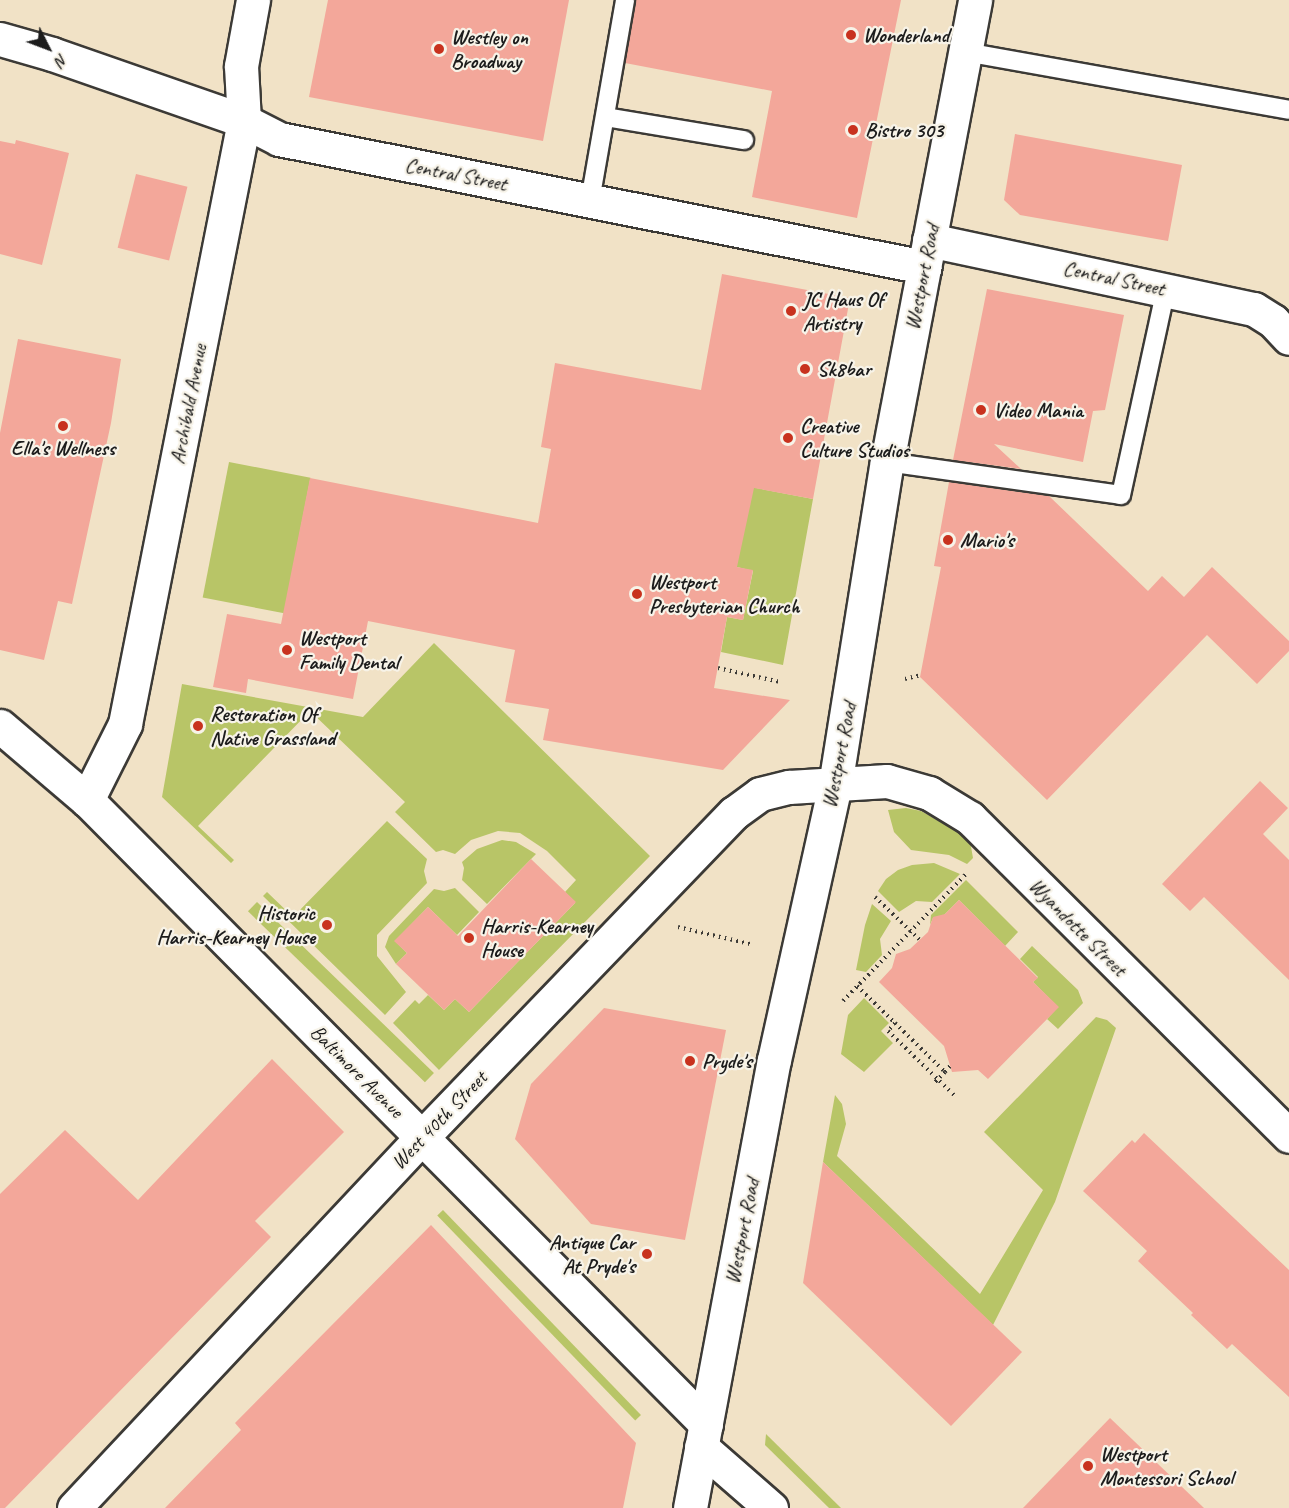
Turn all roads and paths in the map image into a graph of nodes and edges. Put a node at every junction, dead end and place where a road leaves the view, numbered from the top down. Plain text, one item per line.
1 (253, 0) edge
2 (625, 0) edge
3 (975, 0) edge
4 (0, 39) edge
5 (965, 52) junction
6 (1289, 110) edge
7 (606, 117) junction
8 (244, 121) junction
9 (744, 140) dead end
10 (590, 201) junction
11 (927, 253) junction
12 (1166, 289) junction
13 (1284, 321) edge
14 (887, 462) junction
15 (718, 668) dead end
16 (921, 675) dead end
17 (905, 680) dead end
18 (780, 682) dead end
19 (0, 726) edge
20 (835, 785) junction
21 (87, 800) junction
22 (967, 873) dead end
23 (875, 897) dead end
24 (672, 925) dead end
25 (911, 931) junction
26 (920, 940) dead end
27 (750, 944) dead end
28 (857, 986) junction
29 (843, 1001) dead end
30 (895, 1023) junction
31 (950, 1066) dead end
32 (945, 1072) junction
33 (936, 1081) junction
34 (956, 1097) dead end
35 (1289, 1136) edge
36 (422, 1137) junction
37 (703, 1436) junction
38 (74, 1508) edge
39 (690, 1508) edge
40 (771, 1508) edge

1 - 8 street, Archibald Avenue
2 - 7 lane
3 - 5 street, Westport Road
4 - 8 street, Central Street
5 - 6 lane
5 - 11 street, Westport Road
7 - 9 lane
7 - 10 lane
8 - 10 street, Central Street
8 - 21 street, Archibald Avenue
10 - 11 street, Central Street
11 - 12 street, Central Street
11 - 14 street, Westport Road
12 - 13 street, Central Street
12 - 14 lane
14 - 20 street, Westport Road
15 - 18 path
16 - 17 path
19 - 21 street, Baltimore Avenue
20 - 35 street, Wyandotte Street
20 - 36 street, West 40th Street
20 - 37 street, Westport Road
21 - 36 street, Baltimore Avenue
22 - 25 path
23 - 25 path
24 - 27 path
25 - 26 path
25 - 28 path
28 - 29 path
28 - 30 path
30 - 32 path
30 - 33 path
31 - 32 path
32 - 33 path
33 - 34 path
36 - 37 street, Baltimore Avenue
36 - 38 street, West 40th Street
37 - 39 street, Westport Road
37 - 40 street, Baltimore Avenue

